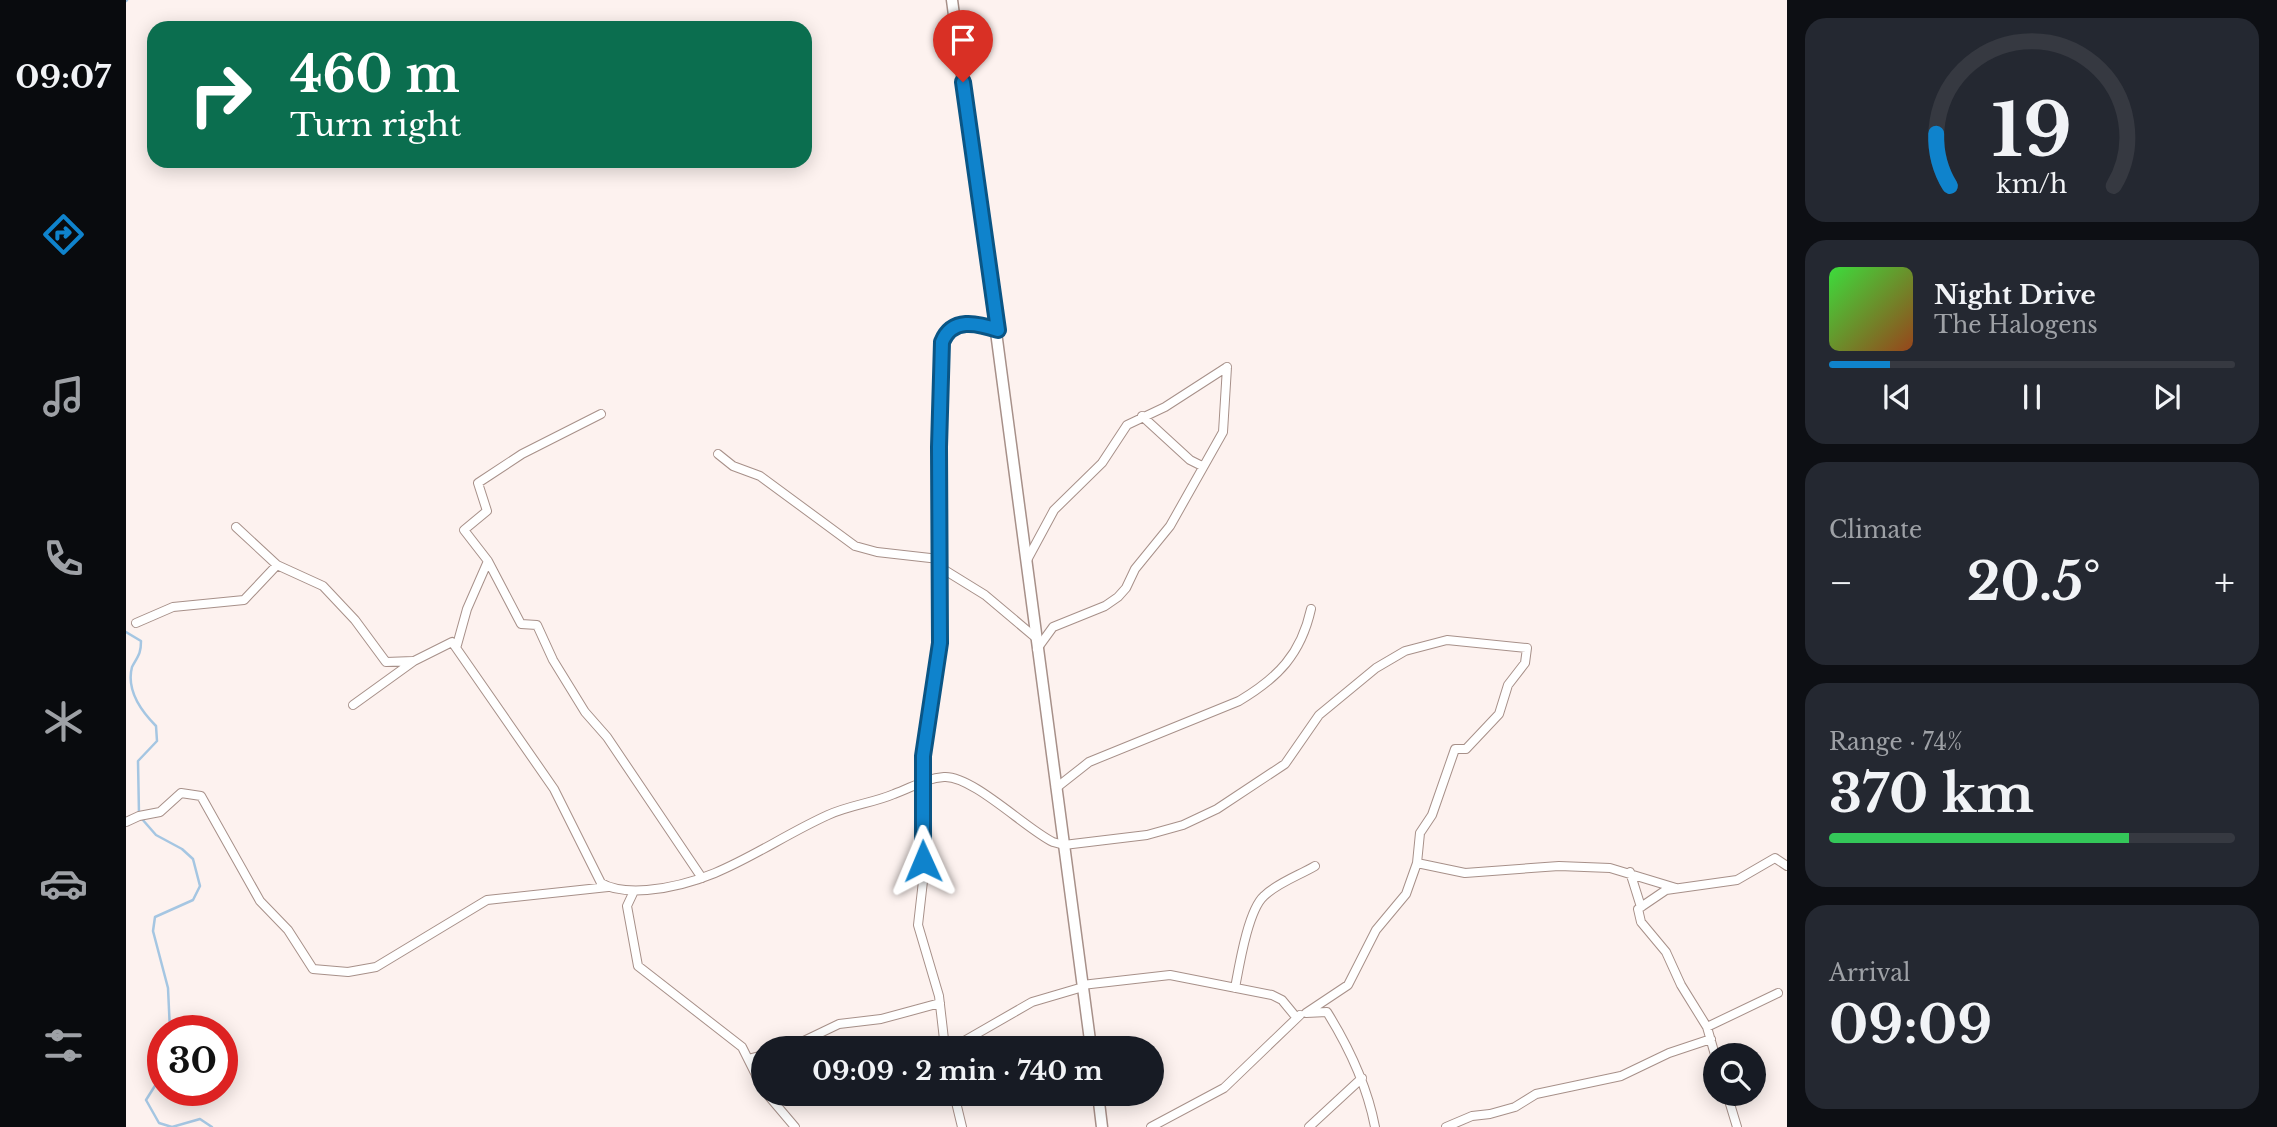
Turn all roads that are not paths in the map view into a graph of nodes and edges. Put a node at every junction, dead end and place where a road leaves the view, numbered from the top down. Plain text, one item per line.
1 (952, 0) edge
2 (998, 330) junction
3 (601, 414) dead end
4 (1142, 416) junction
5 (718, 454) dead end
6 (1202, 467) junction
7 (236, 527) dead end
8 (488, 561) junction
9 (939, 562) junction
10 (1025, 563) junction
11 (277, 565) junction
12 (1311, 609) dead end
13 (136, 623) dead end
14 (1037, 644) junction
15 (457, 645) junction
16 (414, 661) junction
17 (353, 705) dead end
18 (923, 781) junction
19 (1056, 788) junction
20 (126, 822) edge
21 (1064, 845) junction
22 (1417, 863) junction
23 (1315, 866) dead end
24 (1787, 866) edge
25 (1630, 872) junction
26 (702, 878) junction
27 (608, 887) junction
28 (1676, 888) junction
29 (634, 891) junction
30 (1641, 906) junction
31 (1082, 986) junction
32 (1235, 988) junction
33 (1778, 993) dead end
34 (940, 1003) junction
35 (1306, 1013) junction
36 (1296, 1017) junction
37 (1707, 1027) junction
38 (814, 1036) edge
39 (944, 1036) edge
40 (973, 1036) edge
41 (1089, 1036) edge
42 (1711, 1038) junction
43 (1712, 1043) edge
44 (751, 1058) edge
45 (748, 1059) junction
46 (751, 1065) edge
47 (1362, 1078) junction
48 (777, 1106) edge
49 (957, 1106) edge
50 (1099, 1106) edge
51 (1731, 1106) edge
52 (795, 1127) edge
53 (962, 1127) edge
54 (1102, 1127) edge
55 (1151, 1127) edge
56 (1309, 1127) edge
57 (1375, 1127) edge
58 (1446, 1127) edge
59 (1737, 1127) edge

1 - 2 main road
2 - 9 street
2 - 10 main road
3 - 8 street
4 - 6 street
4 - 6 street
4 - 10 street
5 - 9 street
6 - 14 street
7 - 11 street
8 - 15 street
8 - 26 street
9 - 14 street
9 - 18 street
10 - 14 main road
11 - 13 street
11 - 16 street
12 - 19 street
14 - 19 main road
15 - 16 street
15 - 27 street
16 - 17 street
18 - 21 street
18 - 26 street
18 - 34 street
19 - 21 main road
20 - 27 street
21 - 22 street
21 - 31 main road
22 - 25 street
22 - 35 street
23 - 32 street
24 - 28 street
25 - 28 street
25 - 30 street
26 - 29 street
27 - 29 street
28 - 30 street
29 - 45 street
30 - 37 street
31 - 32 street
31 - 40 street
31 - 41 main road
32 - 36 street
33 - 37 street
34 - 38 street
34 - 39 street
35 - 36 street
35 - 47 street
36 - 55 street
37 - 42 street
42 - 43 street
42 - 58 street
44 - 45 street
45 - 46 street
47 - 56 street
47 - 57 street
48 - 52 street
49 - 53 street
50 - 54 main road
51 - 59 street

